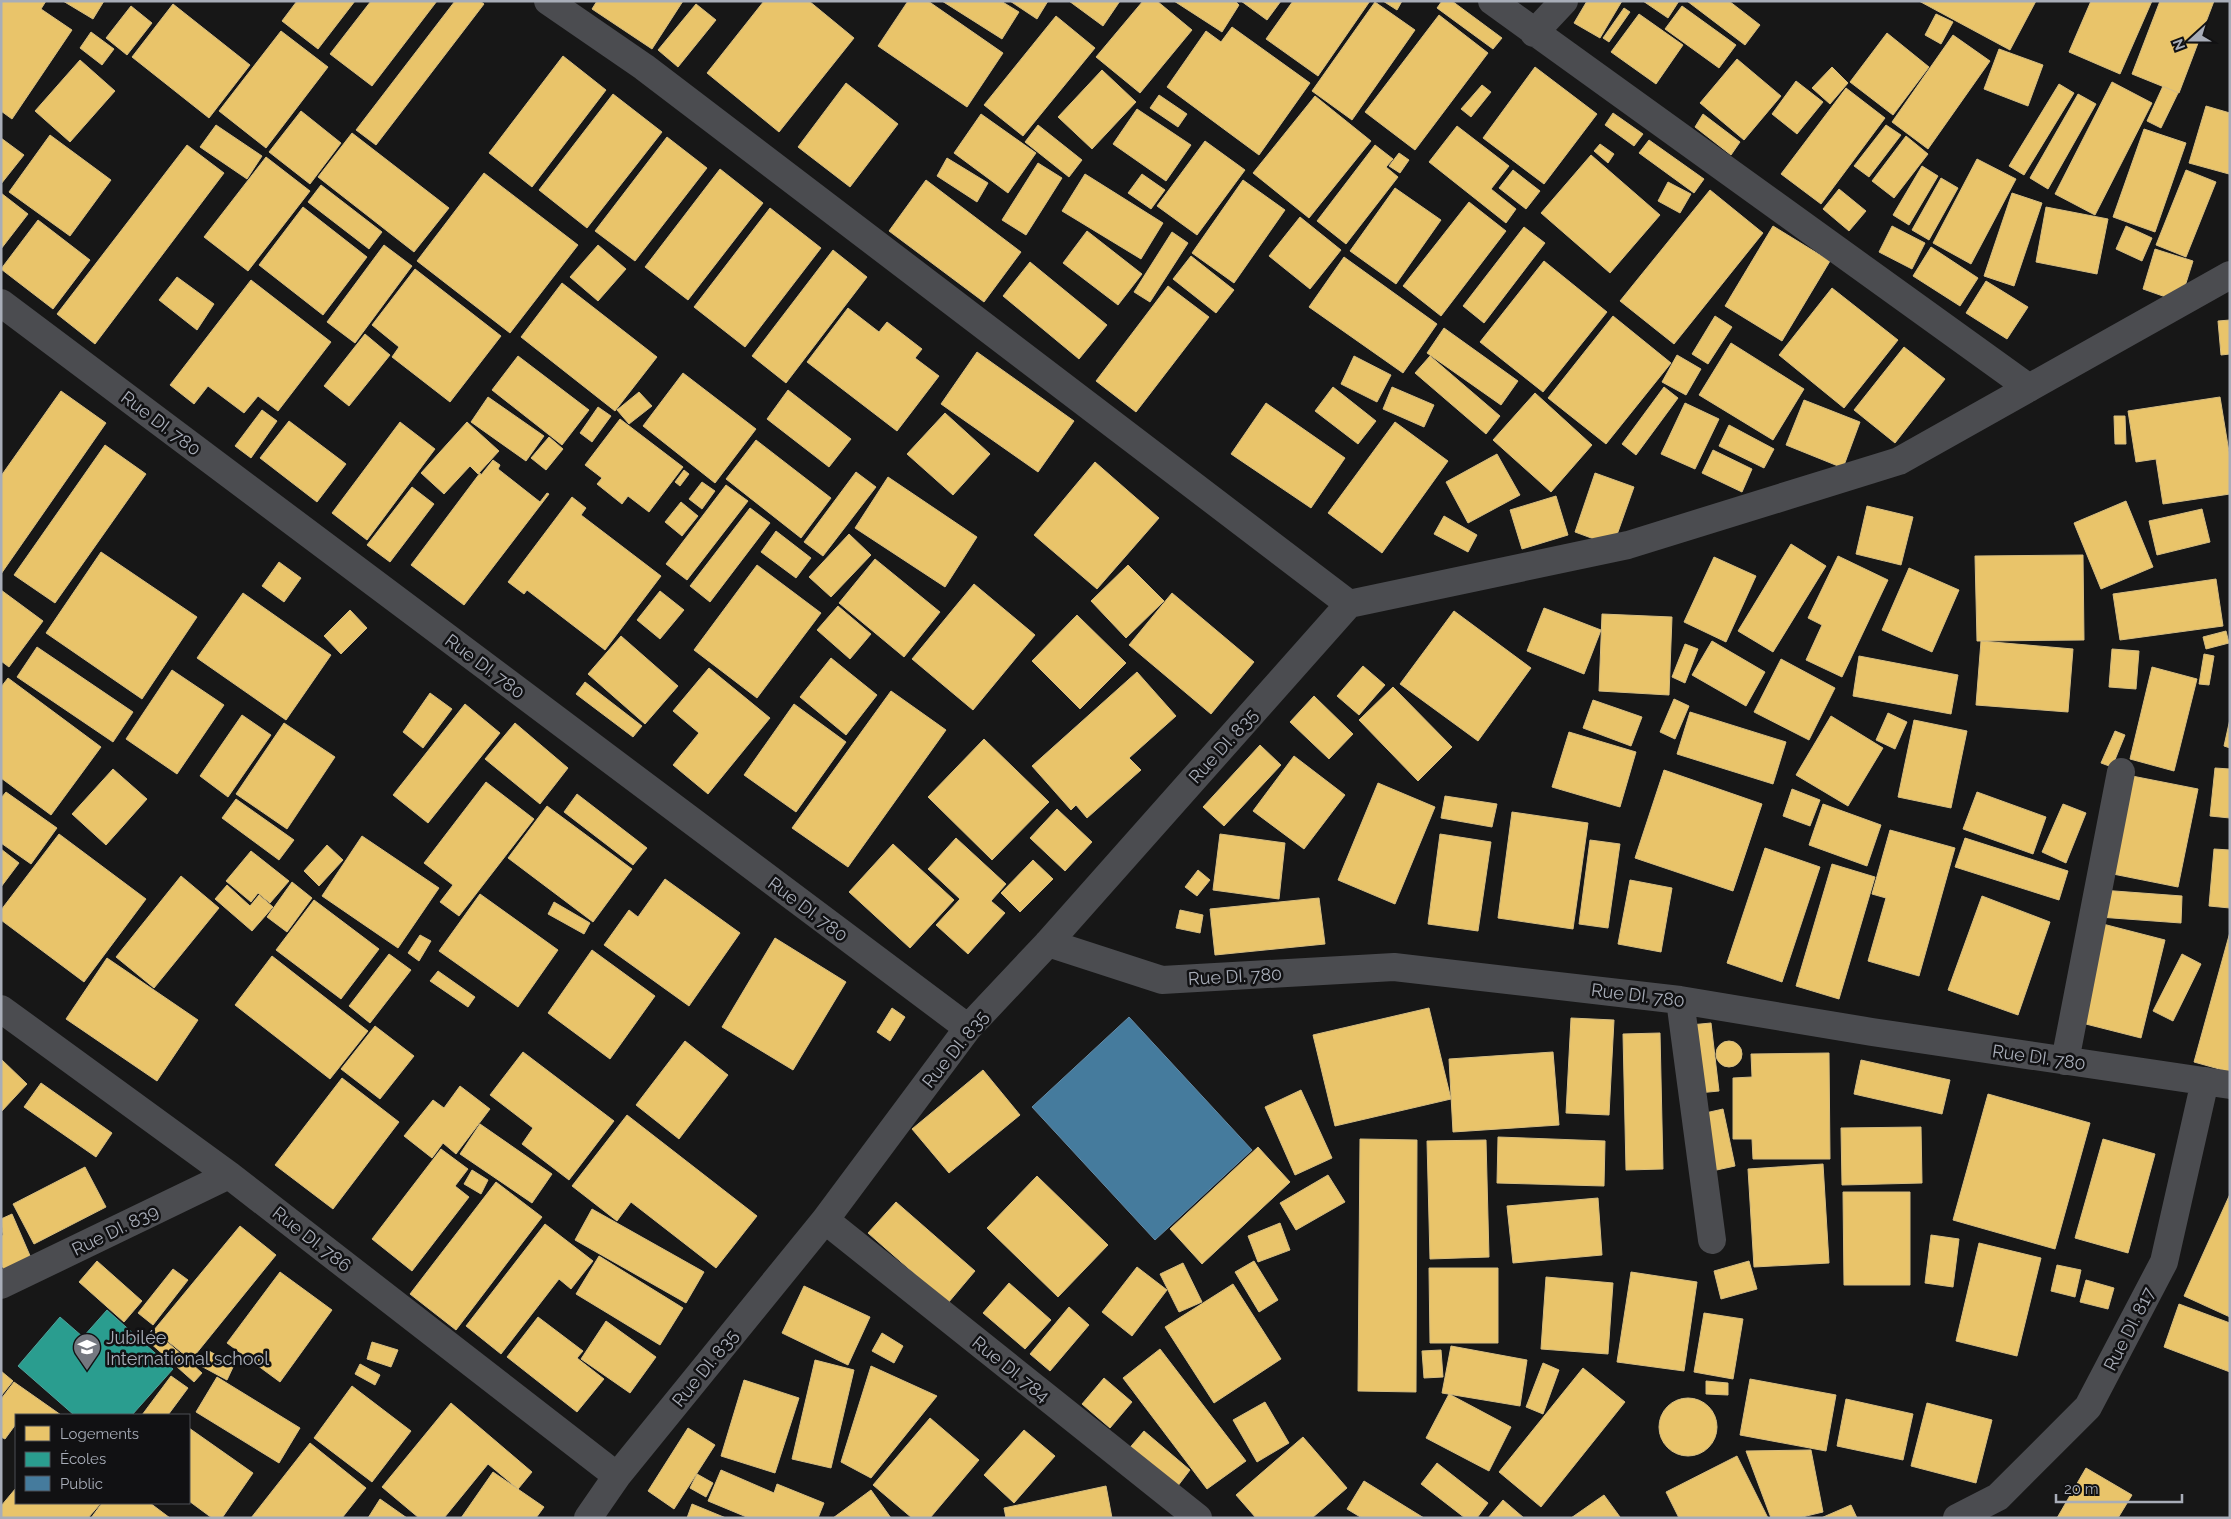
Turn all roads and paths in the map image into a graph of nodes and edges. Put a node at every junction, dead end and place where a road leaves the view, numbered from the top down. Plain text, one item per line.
1 (548, 1) edge
2 (1492, 1) edge
3 (1564, 1) edge
4 (1534, 34) junction
5 (2230, 275) edge
6 (1, 303) edge
7 (2029, 388) junction
8 (1349, 604) junction
9 (2121, 772) dead end
10 (1048, 944) junction
11 (1680, 1000) junction
12 (1, 1008) edge
13 (968, 1028) junction
14 (2065, 1061) junction
15 (2217, 1083) edge
16 (229, 1175) junction
17 (825, 1220) junction
18 (1712, 1240) dead end
19 (1, 1285) edge
20 (617, 1476) junction
21 (588, 1518) edge
22 (1198, 1518) edge
23 (1957, 1518) edge

1 - 8 street
2 - 4 street
3 - 4 street
4 - 7 street
5 - 7 street
6 - 13 street, Rue DI. 780
7 - 8 street
8 - 10 street, Rue DI. 835
9 - 14 street
10 - 11 street, Rue DI. 780
10 - 13 street, Rue DI. 835
11 - 14 street, Rue DI. 780
11 - 18 street
12 - 16 street, Rue DI. 786
13 - 17 street, Rue DI. 835
14 - 15 street, Rue DI. 780
15 - 23 street, Rue DI. 817
16 - 19 street, Rue DI. 839
16 - 20 street, Rue DI. 786
17 - 20 street, Rue DI. 835
17 - 22 street, Rue DI. 784
20 - 21 street, Rue DI. 835

